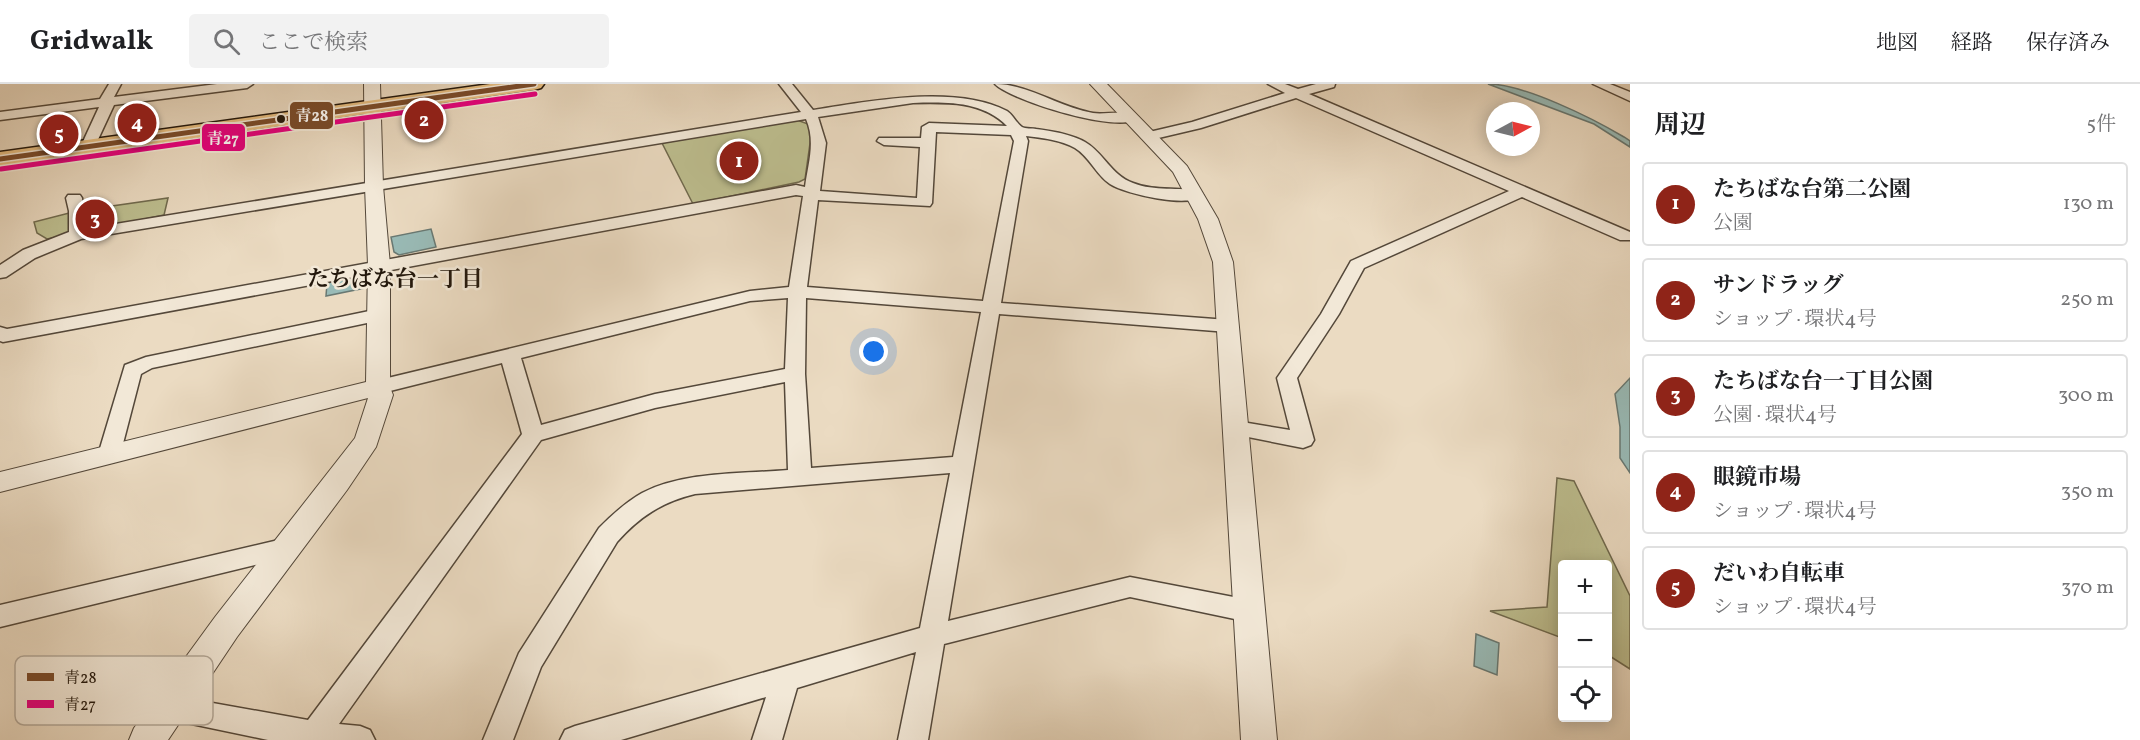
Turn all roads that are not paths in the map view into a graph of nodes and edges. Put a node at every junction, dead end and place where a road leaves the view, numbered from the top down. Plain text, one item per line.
1 (115, 84) edge
2 (247, 84) edge
3 (372, 84) edge
4 (534, 84) edge
5 (785, 84) edge
6 (1001, 84) edge
7 (1098, 84) edge
8 (1274, 84) edge
9 (1329, 84) edge
10 (1599, 84) edge
11 (1296, 94) junction
12 (1630, 97) edge
13 (105, 102) junction
14 (373, 106) junction
15 (811, 115) junction
16 (0, 116) edge
17 (1131, 117) junction
18 (1020, 132) junction
19 (1150, 136) junction
20 (884, 141) dead end
21 (928, 144) junction
22 (88, 146) junction
23 (0, 159) edge
24 (374, 186) junction
25 (1523, 191) junction
26 (811, 194) junction
27 (1195, 195) junction
28 (74, 198) dead end
29 (76, 235) junction
30 (1626, 236) dead end
31 (379, 265) junction
32 (0, 273) edge
33 (797, 292) junction
34 (989, 308) junction
35 (379, 315) junction
36 (1228, 326) junction
37 (1, 336) edge
38 (510, 356) junction
39 (795, 374) junction
40 (378, 387) junction
41 (1236, 428) junction
42 (532, 435) junction
43 (109, 455) junction
44 (962, 464) junction
45 (800, 476) junction
46 (0, 482) edge
47 (287, 548) junction
48 (1249, 610) junction
49 (0, 616) edge
50 (932, 636) junction
51 (207, 656) edge
52 (785, 680) junction
53 (213, 717) edge
54 (157, 725) edge
55 (314, 737) edge
56 (147, 740) edge
57 (360, 740) edge
58 (498, 740) edge
59 (575, 740) edge
60 (767, 740) edge
61 (913, 740) edge
62 (1259, 740) edge

1 - 13 street
2 - 13 street
3 - 14 street
4 - 14 main road
5 - 15 street
6 - 17 street
7 - 17 street
8 - 11 street
9 - 11 street
10 - 12 street
11 - 19 street
11 - 25 street
13 - 16 street
13 - 22 street
14 - 22 main road
14 - 24 street
15 - 18 street
15 - 24 street
15 - 26 street
17 - 19 street
18 - 21 street
18 - 27 street
18 - 34 street
19 - 27 street
20 - 21 street
21 - 26 street
22 - 23 main road
24 - 29 street
24 - 31 street
25 - 30 street
25 - 41 street
26 - 31 street
26 - 33 street
27 - 36 street
28 - 29 street
29 - 32 street
31 - 35 street
31 - 37 street
33 - 34 street
33 - 38 street
33 - 39 street
34 - 36 street
34 - 44 street
35 - 40 street
35 - 43 street
36 - 41 street
38 - 40 street
38 - 42 street
39 - 42 street
39 - 45 street
40 - 43 street
40 - 47 street
41 - 48 street
42 - 55 street
43 - 46 street
44 - 45 street
44 - 50 street
45 - 58 street
47 - 49 street
47 - 51 street
48 - 50 street
48 - 62 street
50 - 52 street
50 - 61 street
52 - 59 street
52 - 60 street
53 - 55 street
54 - 56 street
55 - 57 street

